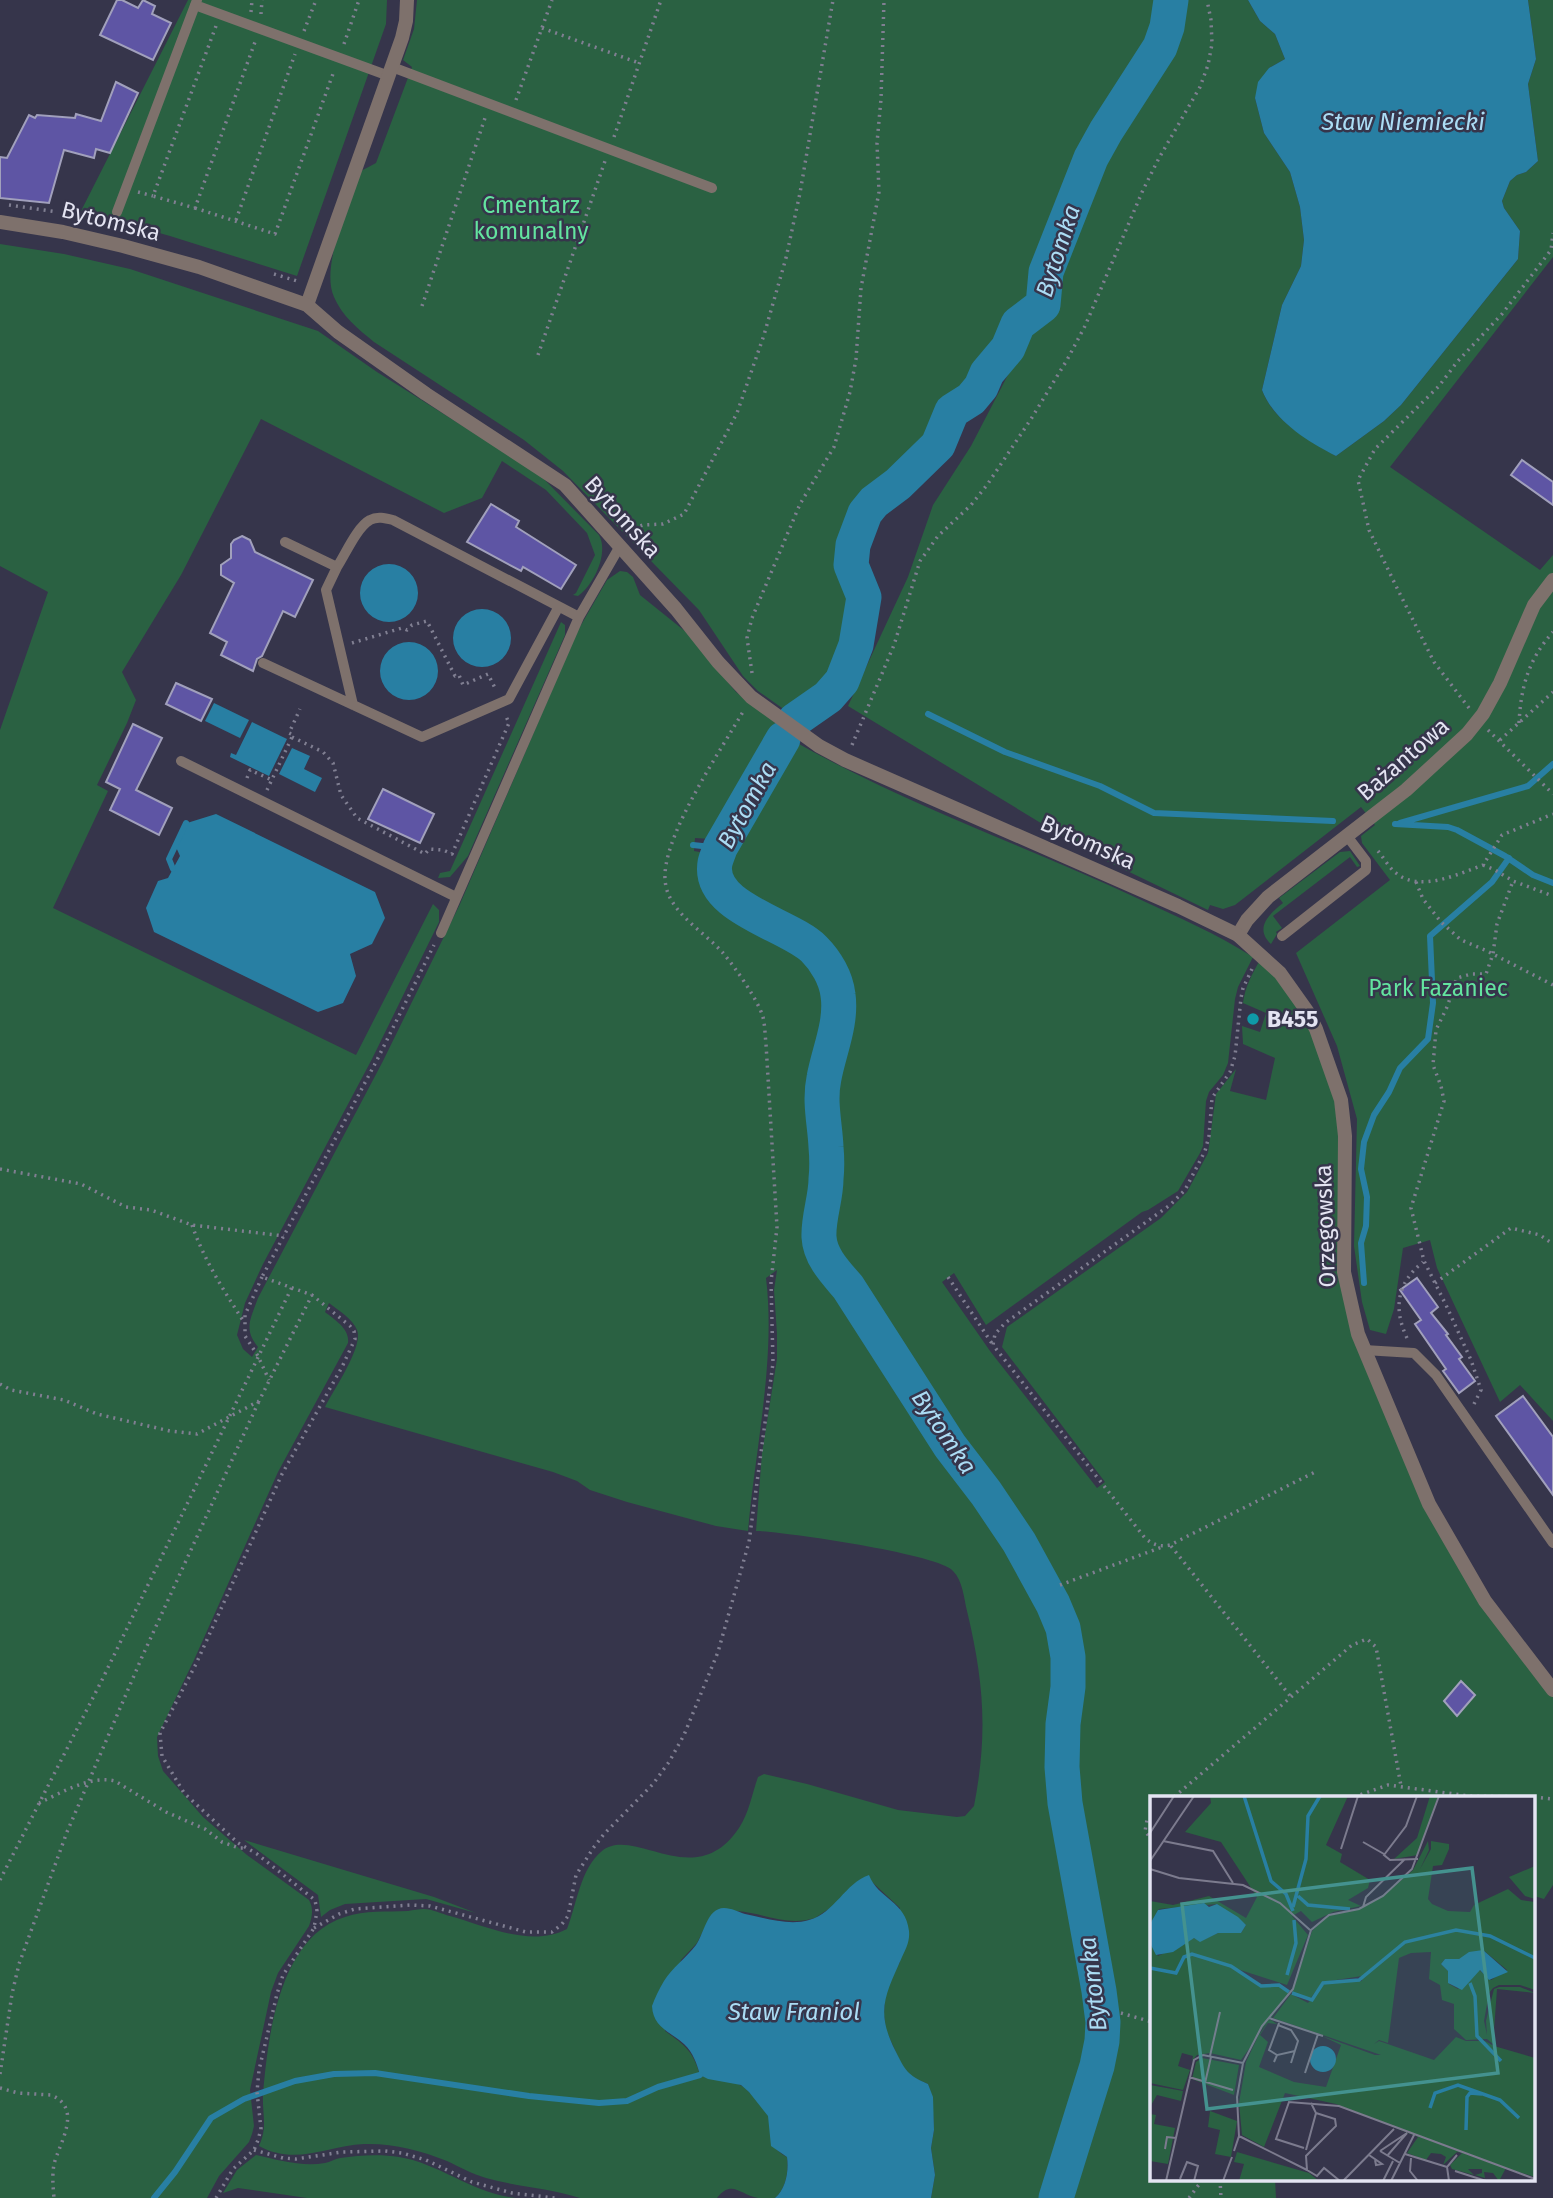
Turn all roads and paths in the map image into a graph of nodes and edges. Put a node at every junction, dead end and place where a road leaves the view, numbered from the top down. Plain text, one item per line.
1 (262, 0) edge
2 (316, 0) edge
3 (359, 0) edge
4 (407, 0) edge
5 (552, 0) edge
6 (661, 0) edge
7 (833, 0) edge
8 (884, 0) edge
9 (1208, 0) edge
10 (196, 2) edge
11 (221, 14) junction
12 (542, 28) junction
13 (260, 29) junction
14 (299, 43) junction
15 (339, 58) junction
16 (639, 63) junction
17 (390, 71) junction
18 (490, 103) junction
19 (512, 112) junction
20 (609, 149) junction
21 (712, 188) dead end
22 (195, 208) junction
23 (117, 212) dead end
24 (236, 220) junction
25 (0, 222) edge
26 (1553, 233) edge
27 (271, 273) dead end
28 (309, 278) junction
29 (307, 305) junction
30 (422, 306) dead end
31 (538, 355) dead end
32 (285, 542) dead end
33 (620, 546) junction
34 (337, 567) junction
35 (1553, 580) edge
36 (558, 608) junction
37 (579, 617) junction
38 (1553, 632) edge
39 (350, 643) dead end
40 (263, 663) dead end
41 (494, 687) dead end
42 (1553, 692) edge
43 (751, 698) junction
44 (353, 705) junction
45 (300, 709) dead end
46 (505, 713) dead end
47 (1478, 720) junction
48 (1519, 723) junction
49 (292, 737) junction
50 (1500, 741) junction
51 (845, 760) junction
52 (181, 761) dead end
53 (248, 775) dead end
54 (272, 780) junction
55 (268, 788) dead end
56 (1553, 794) edge
57 (1553, 814) edge
58 (1347, 836) junction
59 (1378, 850) dead end
60 (1483, 865) junction
61 (1513, 881) junction
62 (1416, 882) junction
63 (1553, 896) edge
64 (456, 897) junction
65 (1178, 906) joint
66 (440, 933) joint
67 (1238, 935) junction
68 (1282, 936) dead end
69 (1493, 954) junction
70 (1260, 955) junction
71 (1553, 985) edge
72 (0, 1169) edge
73 (192, 1225) junction
74 (284, 1236) junction
75 (1553, 1244) edge
76 (1424, 1261) junction
77 (262, 1276) junction
78 (948, 1277) dead end
79 (1435, 1283) junction
80 (292, 1287) junction
81 (312, 1295) junction
82 (245, 1324) junction
83 (996, 1350) junction
84 (1364, 1350) junction
85 (1414, 1353) junction
86 (258, 1356) junction
87 (269, 1381) junction
88 (0, 1384) edge
89 (259, 1401) junction
90 (229, 1417) junction
91 (1465, 1417) junction
92 (1317, 1471) dead end
93 (1553, 1543) edge
94 (1170, 1545) junction
95 (1164, 1546) junction
96 (1060, 1585) dead end
97 (1553, 1690) edge
98 (1291, 1697) junction
99 (87, 1783) junction
100 (1401, 1786) junction
101 (1175, 1796) edge
102 (1356, 1796) edge
103 (1469, 1796) edge
104 (39, 1803) junction
105 (1150, 1818) edge
106 (1150, 1837) edge
107 (248, 1849) junction
108 (0, 1880) edge
109 (314, 1928) junction
110 (1121, 2013) dead end
111 (1150, 2021) edge
112 (0, 2074) edge
113 (0, 2088) edge
114 (254, 2150) junction
115 (1202, 2180) edge
116 (1220, 2180) edge
117 (54, 2198) edge
118 (216, 2198) edge
119 (555, 2198) edge
120 (1189, 2198) edge
121 (1222, 2198) edge

1 - 13 path
2 - 14 path
3 - 15 path
4 - 17 street
5 - 12 path
6 - 16 path
7 - 33 path
8 - 43 path
9 - 51 path
10 - 11 lane
10 - 23 lane
11 - 13 lane
11 - 22 path
12 - 16 path
12 - 19 path
13 - 14 lane
13 - 22 path
14 - 15 lane
14 - 24 path
15 - 17 lane
15 - 24 path
16 - 20 path
17 - 18 lane
17 - 28 street
18 - 19 lane
18 - 30 path
19 - 20 lane
20 - 21 lane
20 - 31 path
22 - 24 path
25 - 29 street, Bytomska
26 - 47 path
27 - 28 path
28 - 29 street
29 - 33 street, Bytomska
32 - 34 lane
33 - 37 lane
33 - 43 street, Bytomska
34 - 36 lane
34 - 44 lane
35 - 47 street, Bażantowa
36 - 37 lane
36 - 44 lane
37 - 64 lane
38 - 48 path
39 - 41 path
40 - 44 lane
42 - 48 path
43 - 51 street, Bytomska
43 - 109 path
45 - 49 path
46 - 49 path
47 - 50 path
47 - 58 street, Bażantowa
48 - 50 path
49 - 54 path
50 - 56 path
51 - 65 street, Bytomska
52 - 64 lane
53 - 54 path
54 - 55 path
57 - 60 path
58 - 67 street, Bażantowa
58 - 68 lane
59 - 62 path
60 - 61 path
60 - 62 path
61 - 63 path
61 - 69 path
62 - 69 path
64 - 66 lane
65 - 67 street, Orzegowska
66 - 74 path
67 - 70 street, Orzegowska
69 - 71 path
69 - 76 path
70 - 83 path
70 - 84 street, Orzegowska
72 - 73 path
73 - 74 path
73 - 82 path
74 - 77 path
75 - 79 path
76 - 79 path
76 - 85 path
77 - 80 path
77 - 82 path
78 - 83 path
79 - 91 path
80 - 81 path
80 - 86 path
81 - 87 path
81 - 107 path
82 - 86 path
83 - 95 path
84 - 85 lane
84 - 97 street, Orzegowska
85 - 91 lane
86 - 87 path
86 - 90 path
87 - 89 path
88 - 90 path
89 - 90 path
89 - 99 path
90 - 104 path
91 - 93 lane
92 - 94 path
94 - 95 path
94 - 98 path
95 - 96 path
98 - 100 path
98 - 101 path
99 - 104 path
99 - 107 path
99 - 112 path
100 - 102 path
100 - 103 path
104 - 108 path
105 - 106 path
107 - 109 path
109 - 114 path
110 - 111 path
113 - 117 path
114 - 118 path
114 - 119 path
115 - 120 path
116 - 121 path

